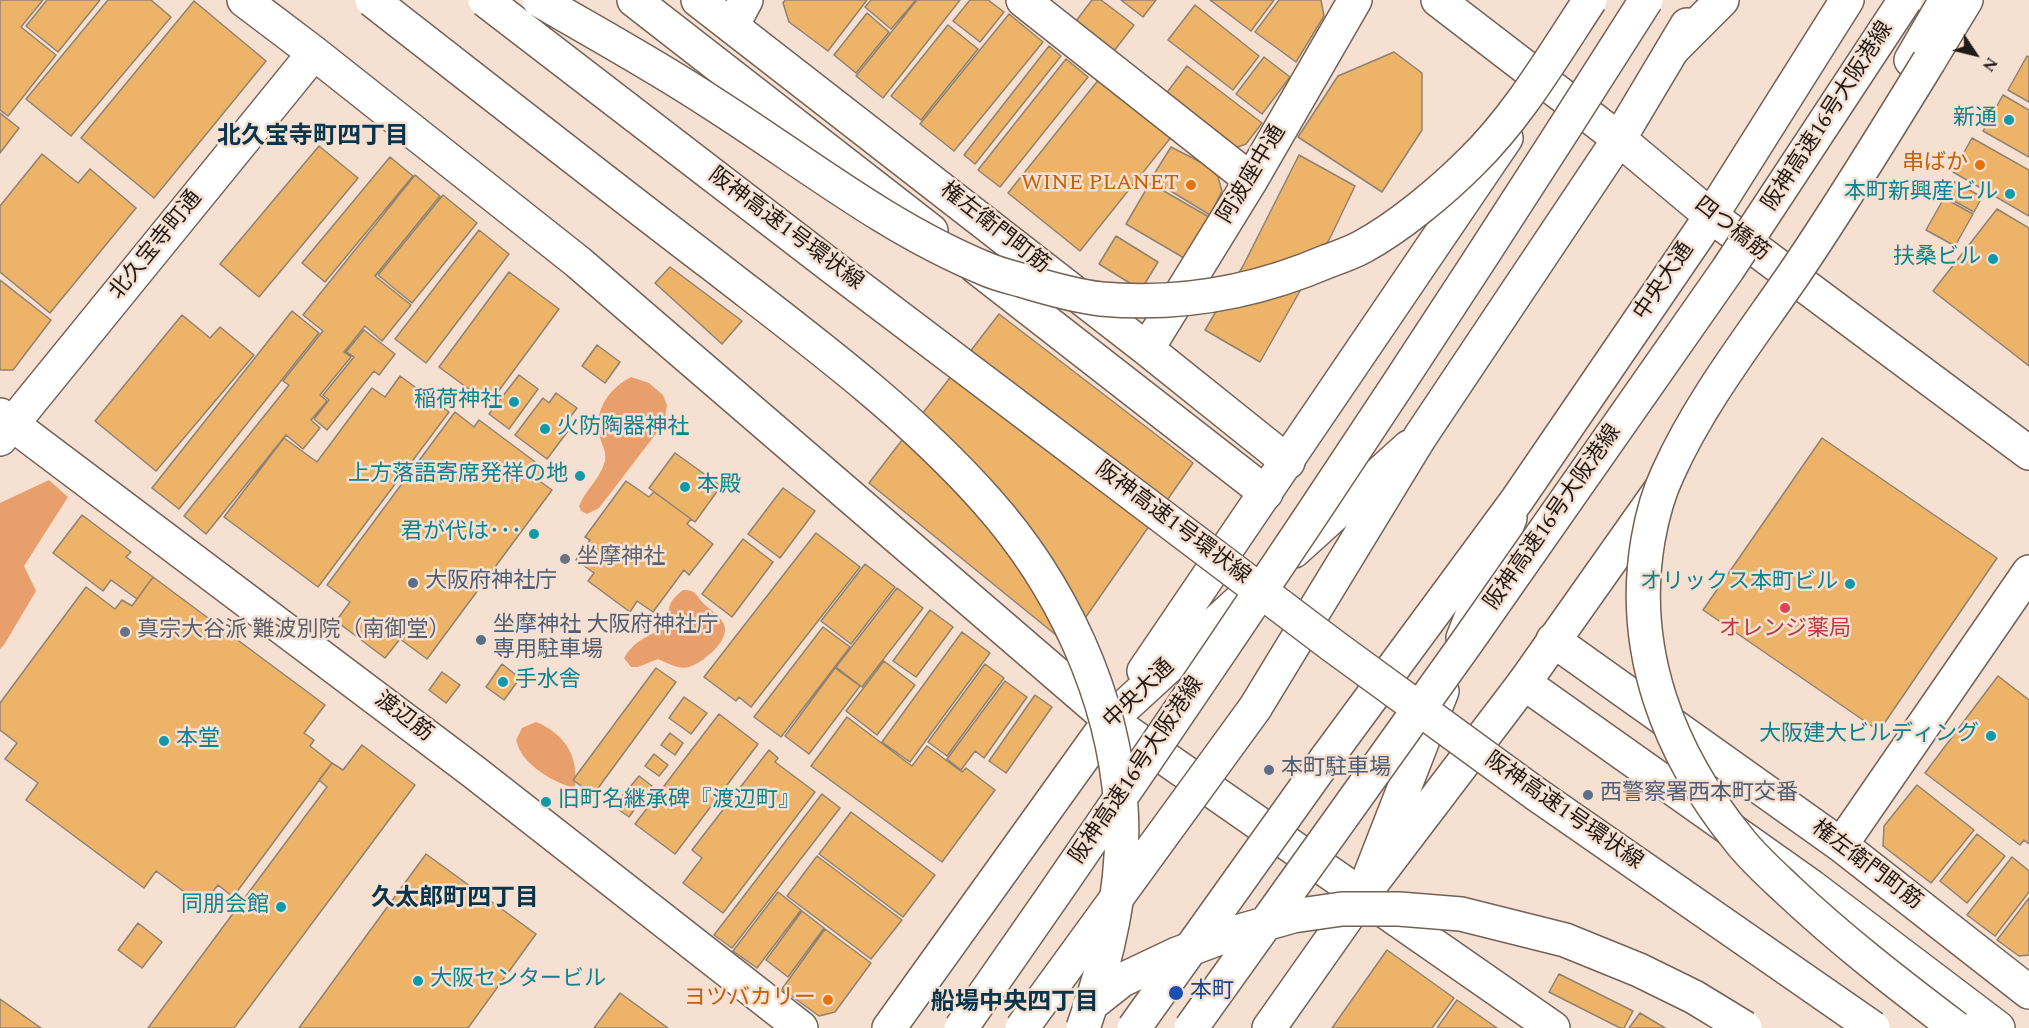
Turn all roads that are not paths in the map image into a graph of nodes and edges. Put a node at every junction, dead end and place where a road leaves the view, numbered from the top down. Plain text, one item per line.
1 (244, 0) edge
2 (372, 0) edge
3 (485, 0) edge
4 (540, 0) edge
5 (634, 0) edge
6 (698, 0) edge
7 (1023, 0) edge
8 (1355, 0) edge
9 (1438, 0) edge
10 (1591, 0) edge
11 (1646, 0) edge
12 (1702, 0) edge
13 (1722, 0) edge
14 (1847, 0) edge
15 (1905, 0) edge
16 (1946, 0) edge
17 (1966, 0) edge
18 (739, 13) edge
19 (1673, 49) junction
20 (314, 53) junction
21 (1545, 81) junction
22 (1619, 139) junction
23 (1251, 180) junction
24 (1711, 216) junction
25 (1804, 286) junction
26 (1148, 349) junction
27 (4, 426) edge
28 (1420, 437) junction
29 (2029, 453) edge
30 (1288, 462) junction
31 (1266, 493) junction
32 (1517, 500) junction
33 (2029, 572) edge
34 (1553, 640) junction
35 (1524, 683) junction
36 (1110, 720) junction
37 (1841, 845) junction
38 (1362, 896) junction
39 (2029, 992) edge
40 (801, 1028) edge
41 (889, 1028) edge
42 (961, 1028) edge
43 (1022, 1028) edge
44 (1062, 1028) edge
45 (1083, 1028) edge
46 (1134, 1028) edge
47 (1191, 1028) edge
48 (1269, 1028) edge
49 (1553, 1028) edge
50 (1745, 1028) edge
51 (1873, 1028) edge
52 (1956, 1028) edge
53 (1998, 1028) edge

1 - 20 main road
2 - 45 main road, bridge
3 - 51 main road, 阪神高速1号環状線, bridge
4 - 10 main road, bridge
5 - 31 main road, bridge
6 - 18 main road, 権左衛門町筋
7 - 23 main road
8 - 23 main road, 阿波座中通
9 - 21 main road, 四つ橋筋
10 - 21 main road
11 - 42 main road, 阪神高速16号大阪港線, bridge
12 - 19 main road, 中央大通
13 - 19 main road
14 - 24 main road, 中央大通
15 - 47 main road, 阪神高速16号大阪港線, bridge
16 - 25 main road
17 - 52 main road, bridge
18 - 26 main road, 権左衛門町筋
19 - 22 main road, 中央大通
20 - 27 main road, 北久宝寺町通
20 - 36 main road
21 - 22 main road, 四つ橋筋
21 - 30 main road
22 - 24 main road, 四つ橋筋
22 - 28 main road, 中央大通
23 - 26 main road, 阿波座中通
24 - 25 main road, 四つ橋筋
24 - 32 main road, 中央大通
25 - 29 main road, 四つ橋筋
25 - 34 main road
26 - 30 main road, 権左衛門町筋
27 - 40 main road, 渡辺筋
28 - 36 main road, 中央大通
28 - 43 main road, 中央大通, bridge
30 - 31 main road
31 - 36 main road
32 - 38 main road, 中央大通
32 - 46 main road, 中央大通, bridge
33 - 37 main road
34 - 35 main road
34 - 37 main road, 権左衛門町筋
35 - 38 main road
35 - 53 main road
36 - 38 main road
36 - 41 main road, 中央大通
37 - 39 main road, 権左衛門町筋
38 - 48 main road, 中央大通
38 - 49 main road
44 - 50 main road, bridge

